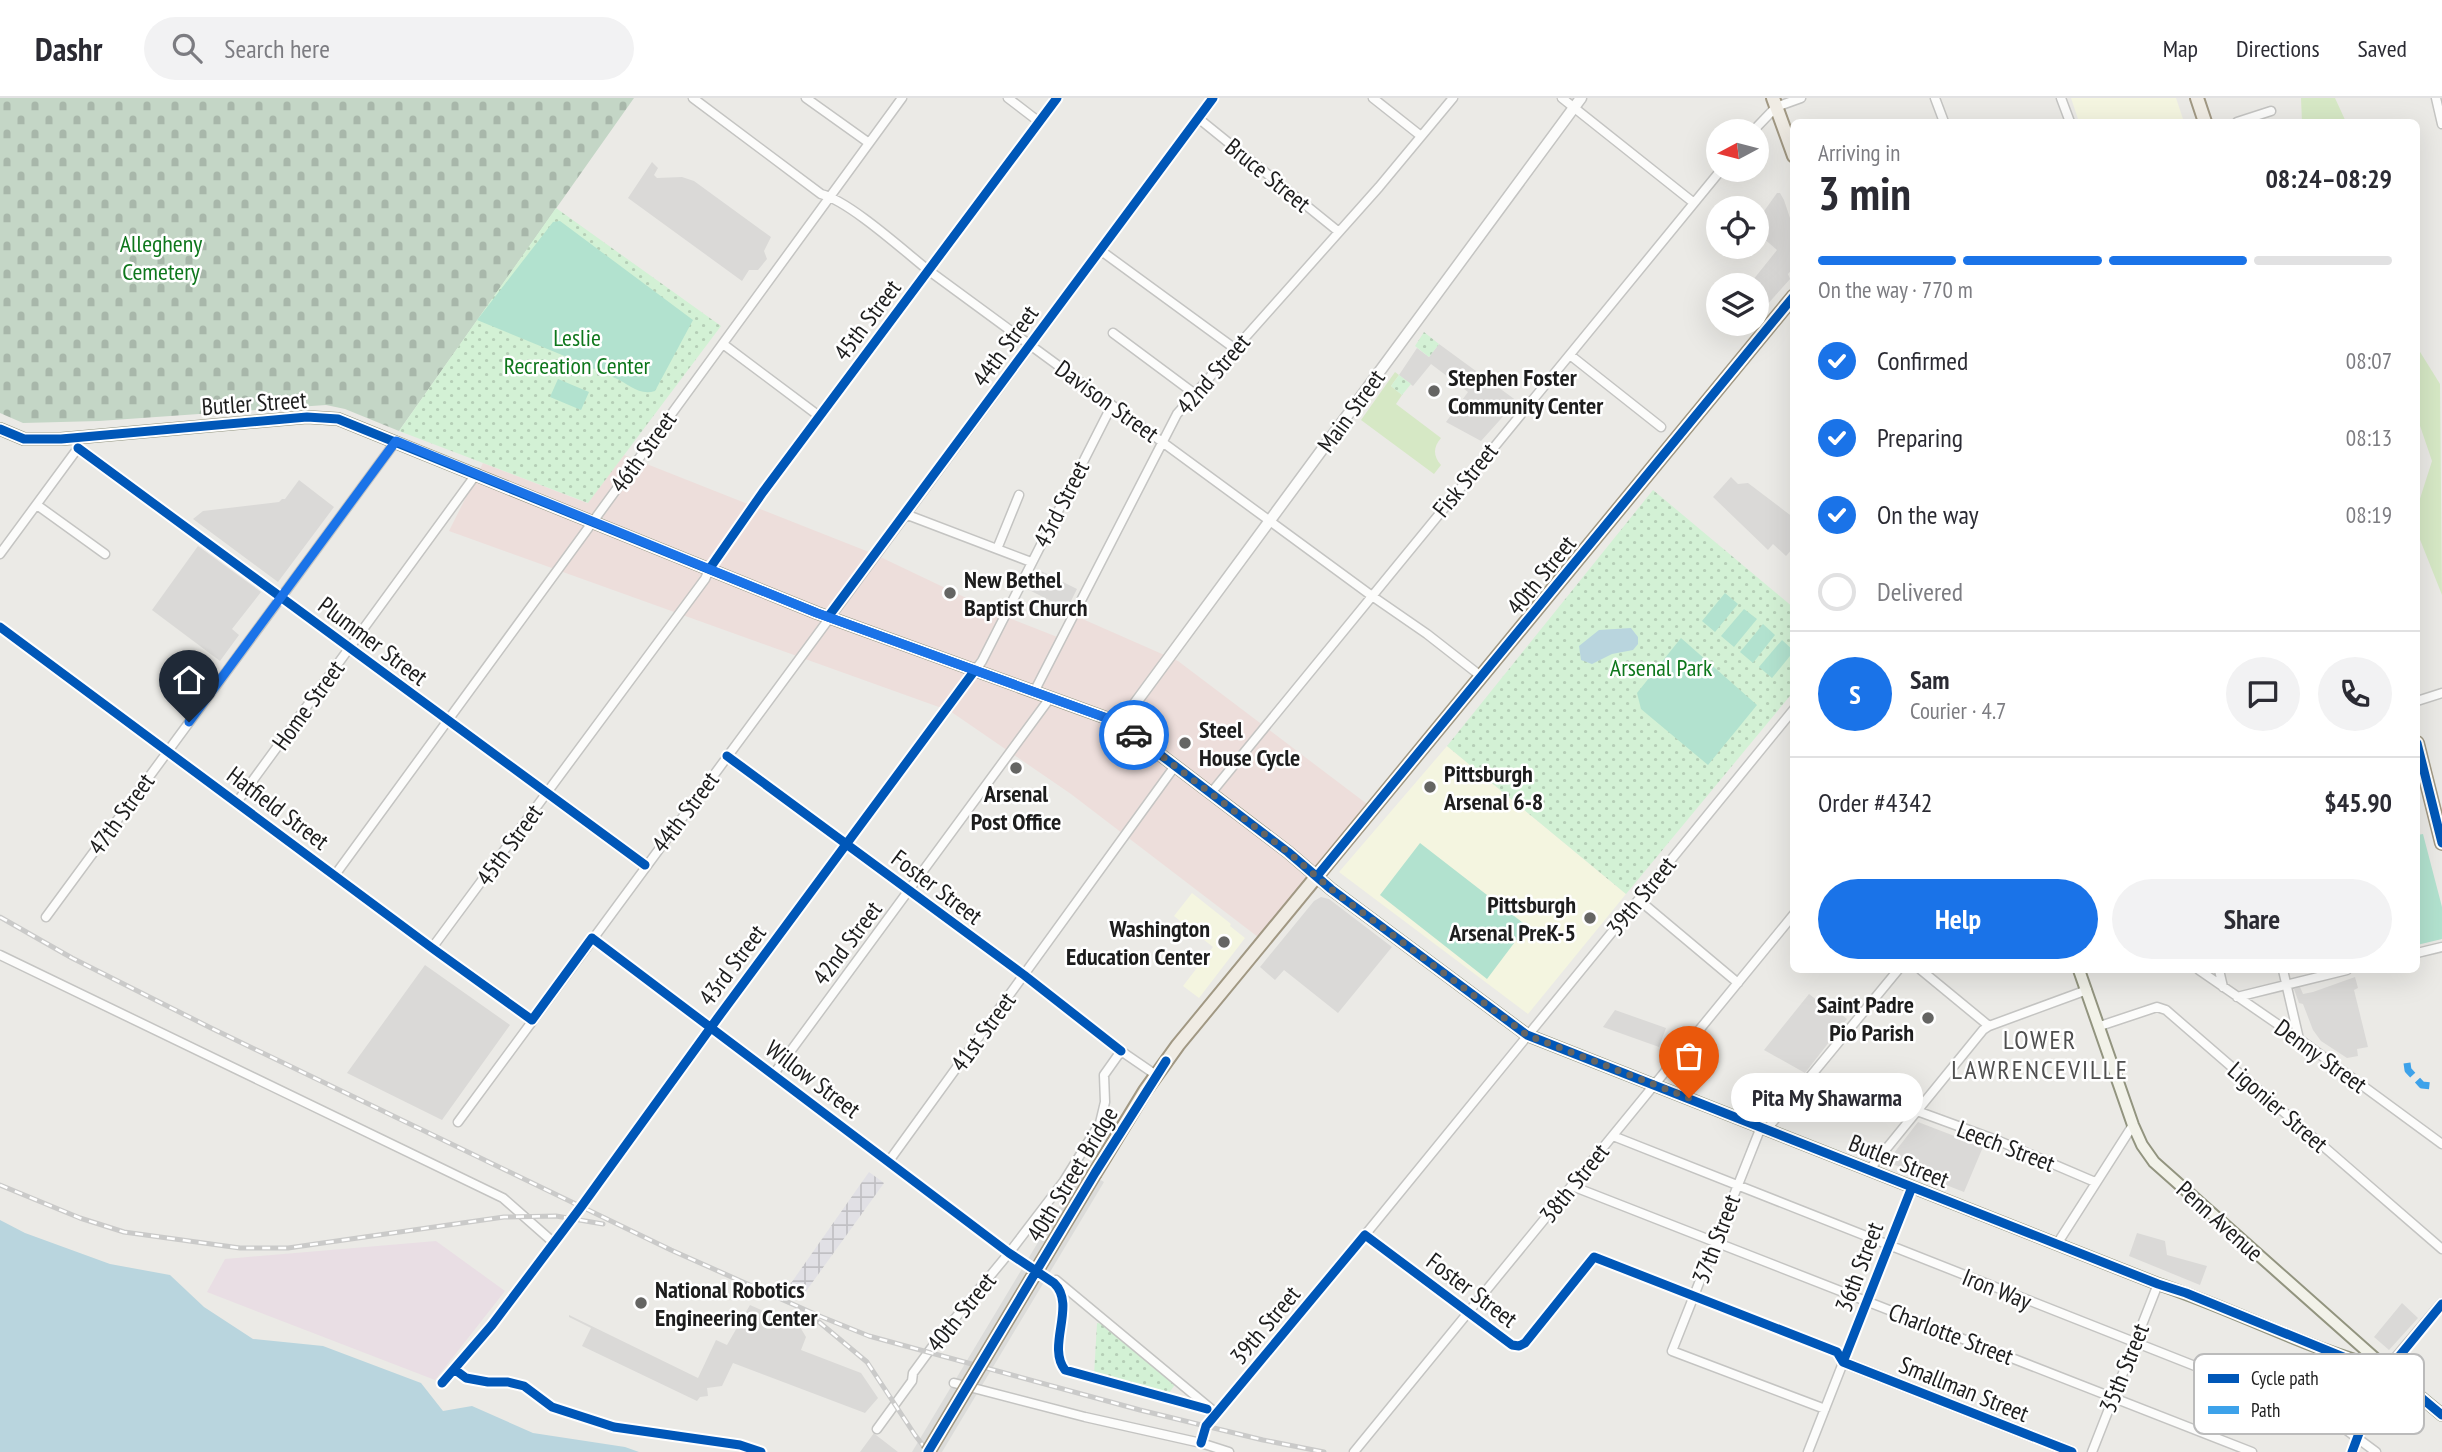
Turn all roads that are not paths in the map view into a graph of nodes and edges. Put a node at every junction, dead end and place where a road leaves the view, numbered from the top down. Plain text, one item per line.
1 (806, 98) edge
2 (902, 98) edge
3 (1007, 98) edge
4 (1057, 98) edge
5 (1213, 98) edge
6 (1373, 98) edge
7 (1453, 98) edge
8 (1562, 98) edge
9 (1581, 98) edge
10 (1801, 98) edge
11 (1935, 98) edge
12 (2061, 98) edge
13 (2197, 98) edge
14 (2436, 98) edge
15 (695, 100) edge
16 (1774, 103) edge
17 (1574, 108) junction
18 (2271, 111) dead end
19 (1198, 118) junction
20 (1762, 119) edge
21 (1943, 119) edge
22 (2069, 119) edge
23 (2204, 119) edge
24 (2246, 119) edge
25 (1038, 121) junction
26 (2442, 124) edge
27 (1421, 136) junction
28 (869, 143) junction
29 (1790, 145) edge
30 (1711, 182) edge
31 (831, 197) junction
32 (1693, 203) junction
33 (1339, 232) junction
34 (1101, 250) junction
35 (928, 270) junction
36 (1790, 301) edge
37 (1113, 333) dead end
38 (723, 344) junction
39 (1030, 344) junction
40 (1234, 348) junction
41 (1570, 355) junction
42 (1195, 394) junction
43 (1112, 405) junction
44 (819, 416) junction
45 (1661, 427) dead end
46 (0, 429) edge
47 (396, 441) junction
48 (1163, 442) junction
49 (78, 443) junction
50 (478, 473) junction
51 (1019, 495) dead end
52 (37, 505) junction
53 (905, 514) junction
54 (1270, 520) junction
55 (593, 522) junction
56 (997, 549) junction
57 (0, 554) edge
58 (105, 554) dead end
59 (1031, 562) junction
60 (710, 568) junction
61 (281, 596) junction
62 (1372, 596) junction
63 (828, 617) junction
64 (0, 627) edge
65 (350, 648) junction
66 (975, 670) junction
67 (1482, 677) junction
68 (1034, 692) junction
69 (2442, 693) edge
70 (1050, 698) junction
71 (2420, 700) edge
72 (1790, 714) edge
73 (449, 720) junction
74 (1120, 724) junction
75 (168, 750) junction
76 (2420, 755) edge
77 (727, 756) junction
78 (1175, 766) junction
79 (547, 793) junction
80 (1211, 793) junction
81 (237, 802) junction
82 (2442, 843) edge
83 (846, 844) junction
84 (645, 865) junction
85 (335, 875) junction
86 (1317, 876) junction
87 (910, 891) junction
88 (1639, 900) junction
89 (46, 917) dead end
90 (1790, 919) edge
91 (592, 938) junction
92 (2442, 947) edge
93 (432, 948) junction
94 (2420, 952) edge
95 (0, 955) edge
96 (1895, 973) edge
97 (1925, 973) edge
98 (2081, 973) edge
99 (2203, 973) edge
100 (2220, 973) edge
101 (2284, 973) edge
102 (2334, 973) edge
103 (1024, 975) junction
104 (1738, 983) junction
105 (2286, 984) junction
106 (2223, 987) junction
107 (2087, 990) junction
108 (2237, 997) junction
109 (532, 1020) junction
110 (1989, 1026) junction
111 (2100, 1026) junction
112 (711, 1027) junction
113 (1527, 1035) junction
114 (2299, 1039) junction
115 (1121, 1051) junction
116 (1166, 1061) joint
117 (773, 1074) junction
118 (1156, 1074) junction
119 (1655, 1085) junction
120 (1917, 1111) junction
121 (458, 1122) dead end
122 (2133, 1125) junction
123 (1764, 1128) junction
124 (1613, 1136) junction
125 (2442, 1144) edge
126 (889, 1161) junction
127 (1869, 1170) junction
128 (2095, 1182) junction
129 (1572, 1186) junction
130 (1737, 1186) junction
131 (1912, 1186) junction
132 (1365, 1235) junction
133 (553, 1242) junction
134 (1715, 1242) junction
135 (2057, 1244) junction
136 (1887, 1245) junction
137 (2442, 1250) edge
138 (1009, 1253) junction
139 (1056, 1280) dead end
140 (2158, 1284) junction
141 (1866, 1301) junction
142 (2442, 1304) edge
143 (1550, 1311) dead end
144 (1469, 1312) junction
145 (2134, 1343) junction
146 (2336, 1354) edge
147 (2370, 1354) edge
148 (2400, 1354) edge
149 (1843, 1362) junction
150 (2194, 1367) edge
151 (442, 1383) dead end
152 (954, 1383) dead end
153 (2112, 1397) junction
154 (2424, 1400) edge
155 (1825, 1409) junction
156 (1216, 1413) junction
157 (2442, 1415) edge
158 (877, 1429) dead end
159 (2194, 1429) edge
160 (2206, 1434) edge
161 (2352, 1434) edge
162 (2358, 1434) edge
163 (2357, 1438) junction
164 (1201, 1443) junction
165 (928, 1452) edge
166 (1229, 1452) edge
167 (1354, 1452) edge
168 (1808, 1452) edge
169 (2072, 1452) edge
170 (2092, 1452) edge
171 (2252, 1452) edge
172 (2352, 1452) edge
173 (2376, 1452) edge

1 - 28 street
2 - 28 street, 46th Street
3 - 25 street
4 - 25 street, 45th Street
5 - 19 street, 44th Street
6 - 27 street
7 - 27 street, 42nd Street
8 - 17 street
9 - 17 street, Main Street
10 - 16 street
11 - 21 street
12 - 22 street
13 - 23 main road
14 - 26 street
15 - 31 street, Davison Street
16 - 20 street
16 - 29 main road
17 - 32 street
17 - 54 street, Main Street
18 - 24 street
19 - 33 street, Bruce Street
19 - 34 street, 44th Street
25 - 35 street, 45th Street
27 - 33 street, 42nd Street
28 - 31 street, 46th Street
30 - 32 street, Fisk Street
31 - 35 street, Davison Street
31 - 38 street, 46th Street
32 - 41 street, Fisk Street
33 - 40 street, 42nd Street
34 - 39 street, 44th Street
34 - 40 street
35 - 39 street, Davison Street
35 - 44 street, 45th Street
36 - 67 main road, 40th Street
37 - 42 street
38 - 44 street
38 - 55 street, 46th Street
39 - 43 street, Davison Street
39 - 53 street, 44th Street
40 - 42 street, 42nd Street
41 - 45 street
41 - 62 street, Fisk Street
42 - 48 street, 42nd Street
43 - 48 street, Davison Street
43 - 59 street, 43rd Street
44 - 60 street, 45th Street
46 - 49 main road, Butler Street
47 - 49 main road, Butler Street
47 - 50 main road, Butler Street
47 - 61 street, 47th Street
48 - 54 street, Davison Street
48 - 68 street, 42nd Street
49 - 52 street
49 - 61 street, Plummer Street
50 - 55 main road, Butler Street
50 - 65 street, Home Street
51 - 56 street
52 - 57 street
52 - 58 street
53 - 56 street
53 - 63 street, 44th Street
54 - 62 street, Davison Street
54 - 74 street, Main Street
55 - 60 main road, Butler Street
55 - 73 street, 46th Street
56 - 59 street
59 - 66 street, 43rd Street
60 - 63 main road, Butler Street
60 - 79 street, 45th Street
61 - 65 street, Plummer Street
61 - 75 street, 47th Street
62 - 67 street, Davison Street
62 - 80 street, Fisk Street
63 - 66 main road, Butler Street
63 - 77 street, 44th Street
64 - 75 street, Hatfield Street
65 - 73 street, Plummer Street
65 - 81 street, Home Street
66 - 68 main road, Butler Street
66 - 83 street, 43rd Street
67 - 86 main road, 40th Street
68 - 70 main road, Butler Street
69 - 71 street
70 - 74 main road, Butler Street
70 - 87 street, 42nd Street
72 - 88 street, 39th Street
73 - 79 street, Plummer Street
73 - 85 street, 46th Street
74 - 78 main road, Butler Street
75 - 81 street, Hatfield Street
75 - 89 street, 47th Street
76 - 82 main road
77 - 83 street, Foster Street
77 - 84 street, 44th Street
78 - 80 main road, Butler Street
78 - 103 street, 41st Street
79 - 84 street, Plummer Street
79 - 93 street, 45th Street
80 - 86 main road, Butler Street
81 - 85 street, Hatfield Street
83 - 87 street, Foster Street
83 - 112 street, 43rd Street
84 - 91 street, 44th Street
85 - 93 street, Hatfield Street
86 - 113 main road, Butler Street
86 - 116 main road, 40th Street
87 - 103 street, Foster Street
87 - 117 street, 42nd Street
88 - 104 street
88 - 113 street, 39th Street
90 - 104 street, 38th Street
91 - 109 street, 44th Street
91 - 112 street, Willow Street
92 - 94 street
93 - 109 street, Hatfield Street
95 - 133 street
96 - 123 street, 37th Street
97 - 110 street
98 - 107 main road, Penn Avenue
99 - 106 street, Denny Street
100 - 106 street
101 - 105 street
102 - 105 street
103 - 115 street, Foster Street
103 - 126 street, 41st Street
104 - 119 street, 38th Street
105 - 108 street
105 - 114 street
106 - 108 street, Denny Street
107 - 110 street
107 - 111 main road, Penn Avenue
108 - 114 street, Denny Street
109 - 121 street, 44th Street
110 - 120 street
111 - 122 main road, Penn Avenue
111 - 137 street, Ligonier Street
112 - 117 street, Willow Street
112 - 133 street, 43rd Street
113 - 119 main road, Butler Street
113 - 132 street, 39th Street
114 - 125 street, Denny Street
115 - 118 street, Foster Street
115 - 138 street, 40th Street
116 - 118 main road, 40th Street Bridge
117 - 126 street, Willow Street
118 - 165 main road, 40th Street Bridge, bridge
119 - 123 main road, Butler Street
119 - 124 street, 38th Street
120 - 127 street
120 - 128 street, Leech Street
122 - 128 street
122 - 147 main road, Penn Avenue
123 - 127 main road, Butler Street
123 - 130 street, 37th Street
124 - 129 street, 38th Street
124 - 130 street, Iron Way
126 - 138 street, Willow Street
127 - 131 main road, Butler Street
128 - 135 street
129 - 134 street, Charlotte Street
129 - 144 street, 38th Street
130 - 134 street, 37th Street
130 - 136 street, Iron Way
131 - 135 main road, Butler Street
131 - 136 street, 36th Street
132 - 144 street, Foster Street
132 - 156 street, 39th Street
133 - 151 street, 43rd Street
134 - 141 street, Charlotte Street
134 - 155 street, 37th Street
135 - 140 main road, Butler Street
136 - 141 street, 36th Street
136 - 145 street, Iron Way
138 - 158 street, 40th Street
139 - 156 street
140 - 145 street, 35th Street
140 - 146 main road, Butler Street
141 - 149 street, 36th Street
141 - 153 street, Charlotte Street
142 - 148 street
143 - 144 street, Foster Street
144 - 167 street, 38th Street
145 - 150 street, Iron Way
145 - 153 street, 35th Street
149 - 155 street, 36th Street
149 - 169 street, Smallman Street
152 - 164 street
153 - 159 street, Charlotte Street
153 - 170 street, 35th Street
154 - 157 main road, Penn Avenue
155 - 168 street, 36th Street
156 - 164 street, 39th Street
160 - 171 street, Charlotte Street
161 - 163 street, Iron Way
162 - 163 street
163 - 172 street
163 - 173 street, Iron Way
164 - 166 street

